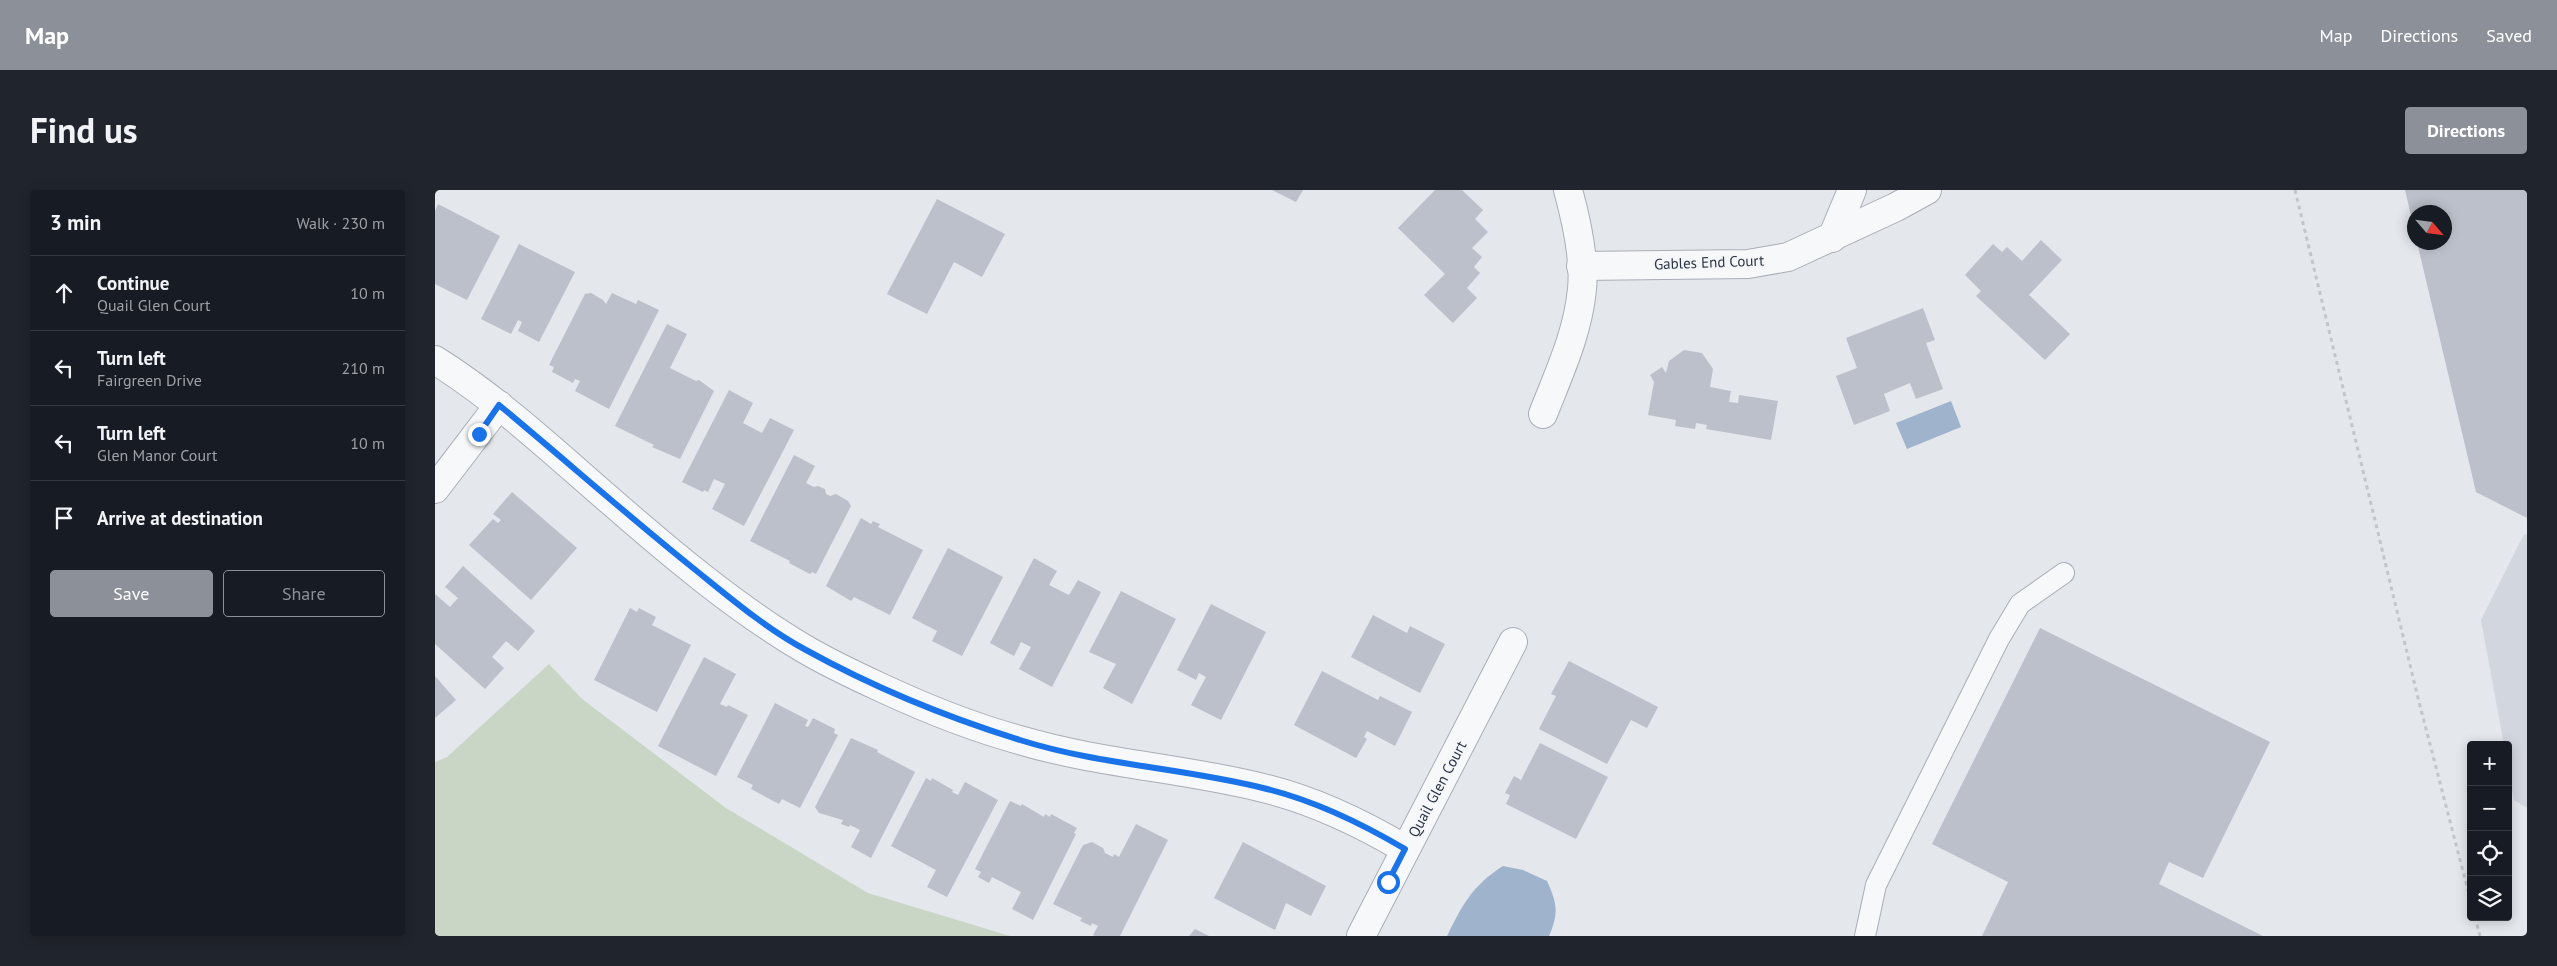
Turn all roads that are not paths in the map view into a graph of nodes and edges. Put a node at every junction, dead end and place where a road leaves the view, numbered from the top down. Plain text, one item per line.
1 (1568, 190) edge
2 (1852, 190) edge
3 (1927, 190) edge
4 (1832, 238) junction
5 (1581, 266) junction
6 (435, 360) edge
7 (499, 405) junction
8 (1543, 414) dead end
9 (435, 489) edge
10 (2064, 573) dead end
11 (1513, 642) dead end
12 (1405, 849) junction
13 (1361, 936) edge
14 (1865, 936) edge

1 - 5 street
2 - 4 street
3 - 4 street, Gables End Court
4 - 5 street, Gables End Court
5 - 8 street
6 - 7 street
7 - 9 street
7 - 12 street
10 - 14 lane
11 - 12 street, Quail Glen Court
12 - 13 street, Quail Glen Court

